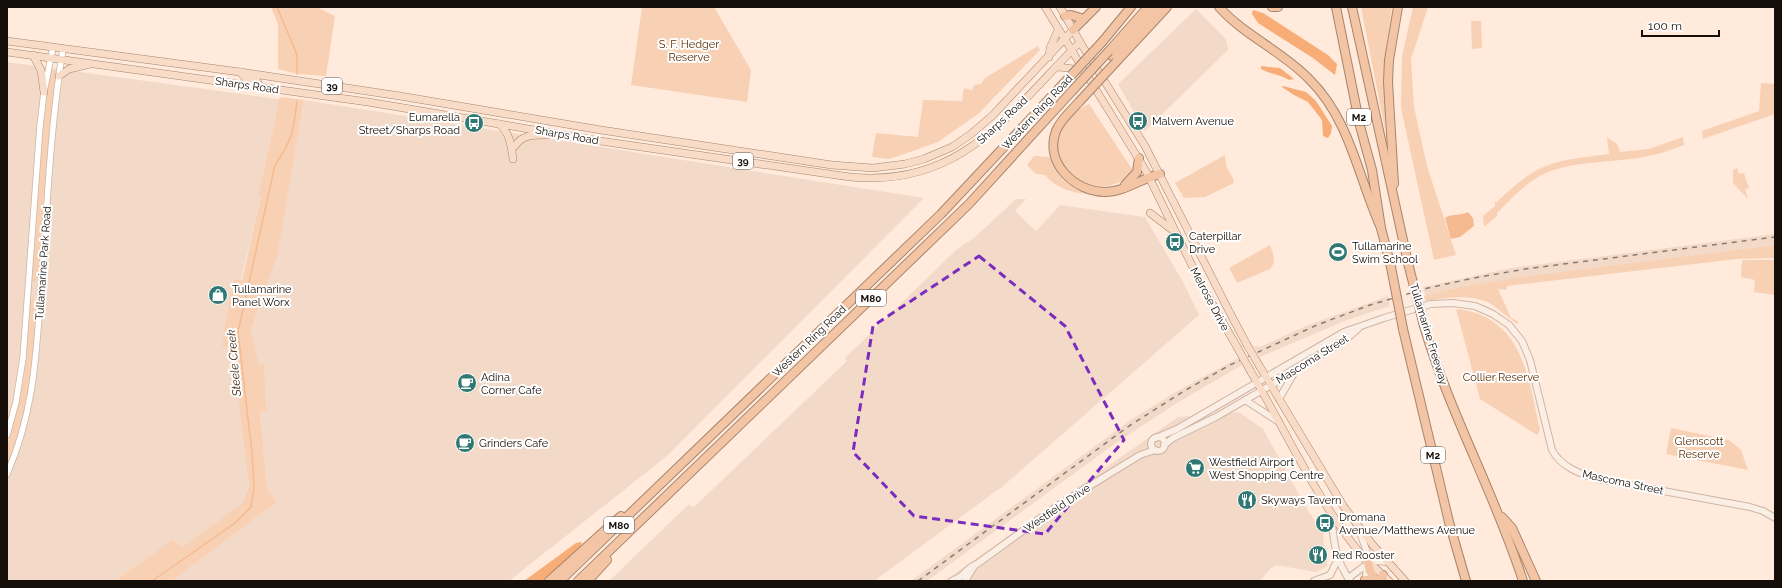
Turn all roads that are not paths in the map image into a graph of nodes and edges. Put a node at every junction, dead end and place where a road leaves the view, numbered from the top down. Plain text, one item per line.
1 (1044, 7) edge
2 (1060, 7) edge
3 (1096, 7) edge
4 (1131, 7) edge
5 (1148, 7) edge
6 (1158, 7) edge
7 (1167, 7) edge
8 (1219, 7) edge
9 (1272, 7) edge
10 (1278, 7) edge
11 (1336, 7) edge
12 (1352, 7) edge
13 (1398, 7) edge
14 (1065, 16) junction
15 (1084, 19) junction
16 (1058, 30) junction
17 (1073, 30) junction
18 (1064, 40) junction
19 (7, 41) edge
20 (1080, 42) junction
21 (52, 47) junction
22 (63, 49) junction
23 (7, 52) edge
24 (1071, 52) junction
25 (33, 55) junction
26 (50, 57) junction
27 (1049, 57) junction
28 (1112, 57) junction
29 (62, 59) junction
30 (94, 63) junction
31 (1056, 67) junction
32 (1081, 69) junction
33 (240, 72) junction
34 (59, 76) junction
35 (260, 86) junction
36 (369, 91) junction
37 (44, 92) junction
38 (1076, 96) junction
39 (368, 102) junction
40 (498, 124) junction
41 (576, 126) junction
42 (568, 135) junction
43 (600, 141) junction
44 (515, 146) dead end
45 (952, 147) junction
46 (957, 157) junction
47 (1139, 158) junction
48 (513, 159) dead end
49 (1160, 174) junction
50 (1149, 176) junction
51 (1122, 188) junction
52 (1394, 197) junction
53 (1150, 213) dead end
54 (1382, 228) junction
55 (1177, 234) junction
56 (1361, 326) junction
57 (1294, 372) junction
58 (1267, 378) junction
59 (1257, 382) junction
60 (1271, 385) junction
61 (1262, 391) junction
62 (1279, 399) junction
63 (1246, 400) junction
64 (1279, 422) junction
65 (7, 435) edge
66 (1154, 439) junction
67 (1164, 445) junction
68 (1155, 450) junction
69 (1140, 455) junction
70 (677, 468) junction
71 (7, 474) edge
72 (663, 499) junction
73 (1498, 511) junction
74 (1331, 512) junction
75 (1775, 518) edge
76 (1358, 526) junction
77 (1338, 559) junction
78 (1387, 562) junction
79 (1368, 563) junction
80 (1394, 569) junction
81 (960, 580) edge
82 (1349, 580) edge
83 (1381, 580) edge
84 (549, 581) edge
85 (560, 581) edge
86 (578, 581) edge
87 (588, 581) edge
88 (1314, 581) edge
89 (1364, 581) edge
90 (1405, 581) edge
91 (1466, 581) edge
92 (1523, 581) edge
93 (1536, 581) edge

1 - 16 main road, Melrose Drive
2 - 14 main road, Melrose Drive
3 - 15 highway
4 - 70 highway, Western Ring Road / M80, bridge
5 - 28 highway, Western Ring Road / M80
6 - 28 highway
7 - 28 highway
8 - 54 highway
9 - 10 highway
11 - 54 highway, Tullamarine Freeway / M2
12 - 52 highway, Tullamarine Freeway / M2
13 - 52 highway
14 - 15 highway
14 - 17 main road, Melrose Drive
15 - 17 highway
16 - 18 main road, Melrose Drive
16 - 27 main road, 39
17 - 18 main road, Sharps Road
17 - 20 main road, Melrose Drive
18 - 24 main road, Melrose Drive
18 - 27 main road, Sharps Road
19 - 21 main road, Sharps Road / 39
20 - 24 main road, Sharps Road / 39
20 - 49 main road, Melrose Drive
21 - 22 main road, Sharps Road / 39
21 - 26 street, Tullamarine Park Road
22 - 29 street, Tullamarine Park Road
22 - 33 main road, Sharps Road / 39
23 - 25 main road, Sharps Road / 39
24 - 31 main road, Sharps Road / 39
24 - 32 main road, Melrose Drive
25 - 26 main road, Sharps Road / 39
25 - 37 main road
26 - 29 main road, Sharps Road / 39
26 - 37 street, Tullamarine Park Road
27 - 45 main road, Sharps Road / 39
28 - 38 highway, Western Ring Road / M80, bridge
28 - 38 highway, bridge
29 - 30 main road, Sharps Road / 39
29 - 34 street, Tullamarine Park Road
30 - 34 main road
30 - 35 main road, Sharps Road / 39
31 - 32 main road
31 - 46 main road, Sharps Road / 39
32 - 47 main road, Melrose Drive
33 - 35 main road
33 - 36 main road, Sharps Road / 39
34 - 71 street, Tullamarine Park Road
35 - 39 main road, Sharps Road / 39
36 - 39 main road
36 - 41 main road, Sharps Road / 39
37 - 65 street, Tullamarine Park Road
38 - 51 highway
38 - 72 highway, Western Ring Road / M80
39 - 40 main road, Sharps Road / 39
40 - 42 main road, Sharps Road / 39
40 - 48 main road
41 - 43 main road
41 - 45 main road, Sharps Road / 39
42 - 43 main road, Sharps Road / 39
42 - 44 main road
43 - 46 main road, Sharps Road / 39
45 - 46 main road
47 - 50 main road, Melrose Drive
47 - 51 highway
49 - 50 highway
49 - 58 main road, Melrose Drive, bridge
50 - 51 highway
50 - 55 main road, Melrose Drive
52 - 73 highway, Tullamarine Freeway / M2, bridge
53 - 55 main road
54 - 91 highway, Tullamarine Freeway / M2, bridge
55 - 59 main road, Melrose Drive, bridge
56 - 57 main road, Mascoma Street
56 - 58 main road, Mascoma Street
56 - 75 main road, Mascoma Street
57 - 60 main road, Mascoma Street
57 - 62 main road
58 - 59 main road, Mascoma Street
58 - 60 main road, Melrose Drive
59 - 61 main road, Melrose Drive
59 - 66 main road, Westfield Drive
60 - 61 main road, Mascoma Street
60 - 62 main road, Melrose Drive
61 - 63 main road
61 - 64 main road, Melrose Drive
62 - 76 main road, Melrose Drive
63 - 64 main road
63 - 67 main road
64 - 74 main road, Melrose Drive
66 - 67 main road
66 - 68 main road
66 - 69 main road, Westfield Drive
67 - 68 main road
68 - 69 main road, Westfield Drive
69 - 81 main road, Westfield Drive
70 - 84 highway
70 - 85 highway, Western Ring Road / M80
72 - 86 highway, Western Ring Road / M80
72 - 87 highway
73 - 92 highway, Tullamarine Freeway / M2
73 - 93 highway
74 - 77 main road
74 - 79 main road, Melrose Drive
76 - 78 main road, Melrose Drive
76 - 79 main road
77 - 82 main road
77 - 88 main road
78 - 79 main road
78 - 80 main road, Melrose Drive
79 - 82 main road
79 - 83 highway
79 - 89 main road
80 - 83 main road
80 - 90 main road, Melrose Drive
82 - 89 main road
83 - 89 highway

